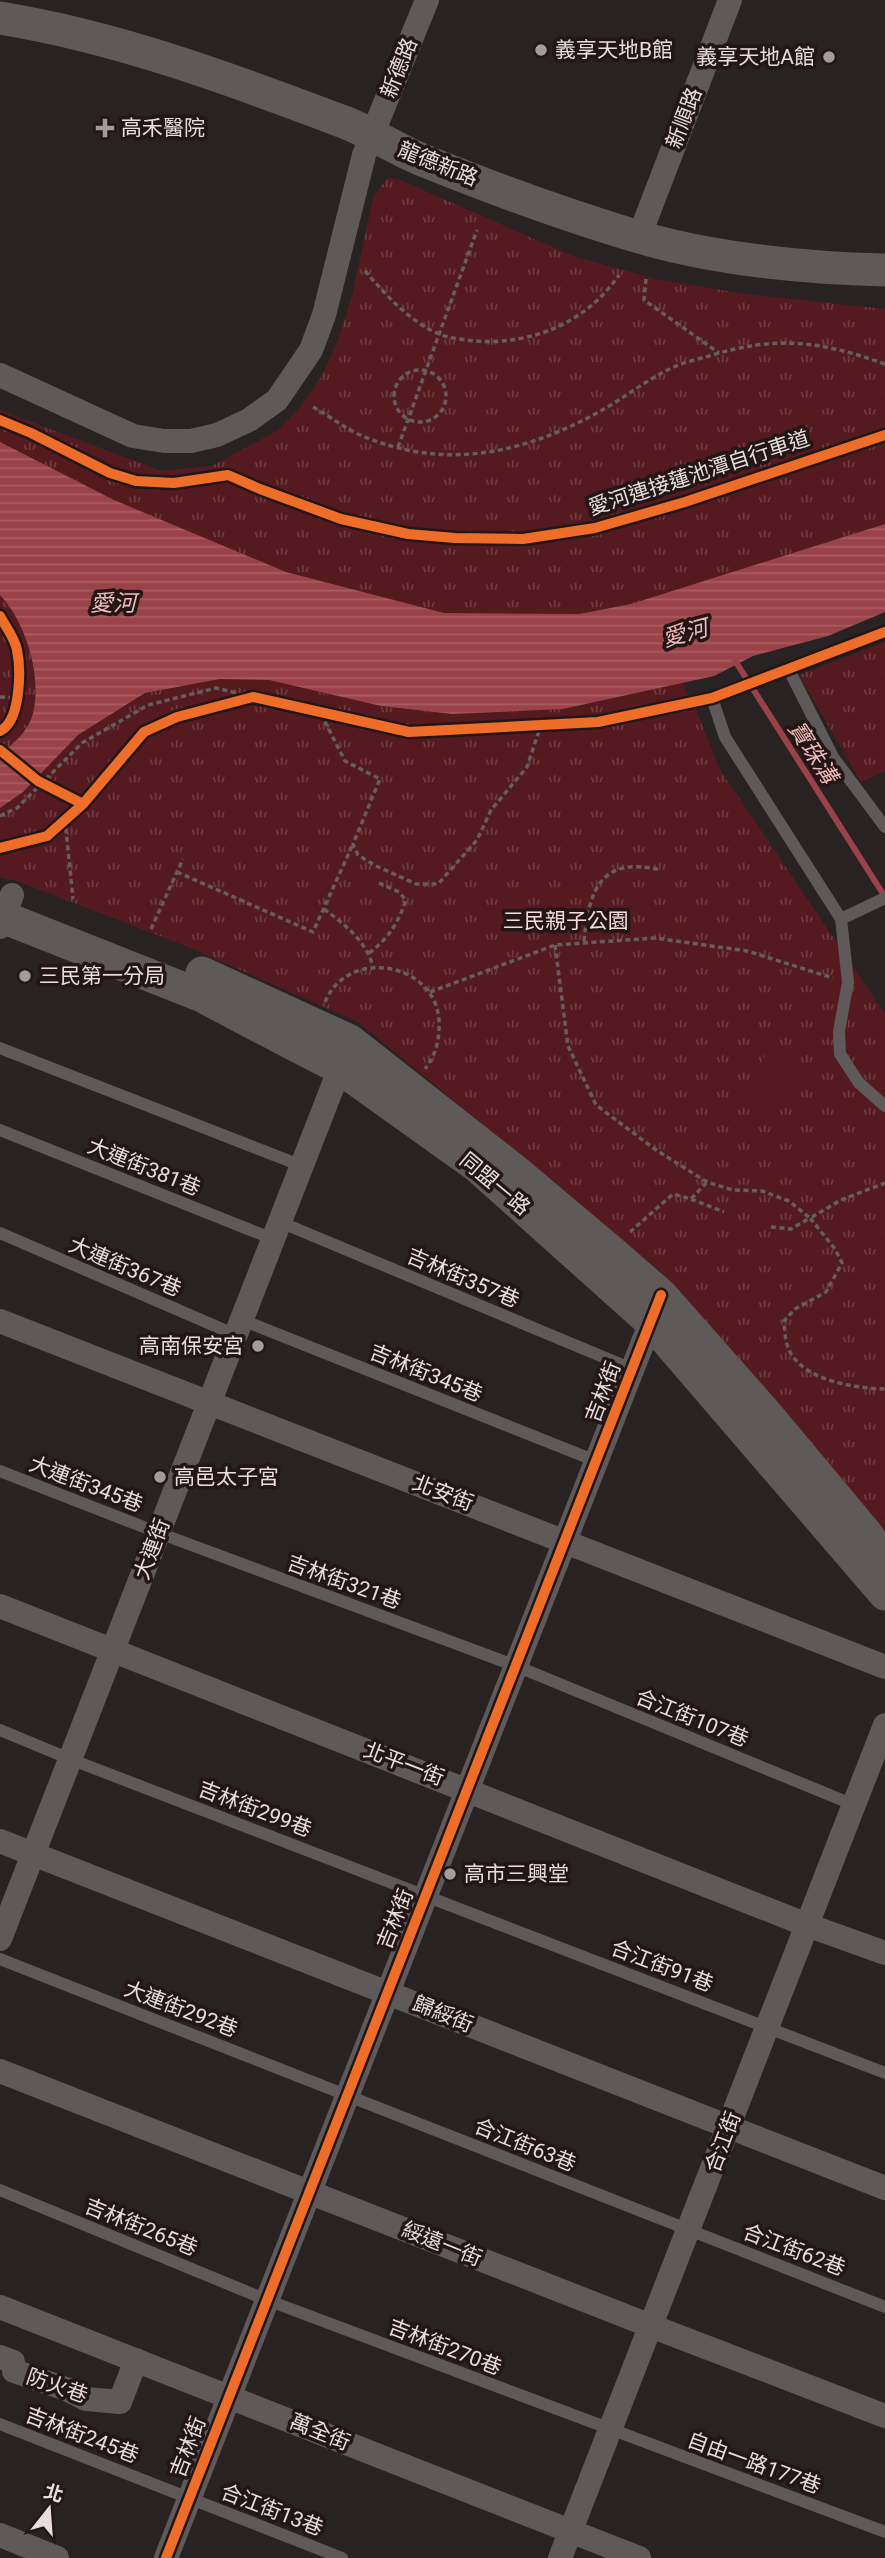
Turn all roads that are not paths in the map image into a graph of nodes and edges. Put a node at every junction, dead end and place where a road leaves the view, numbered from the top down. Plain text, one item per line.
1 (427, 0) edge
2 (730, 0) edge
3 (0, 18) edge
4 (372, 136) junction
5 (639, 237) junction
6 (885, 270) edge
7 (0, 375) edge
8 (789, 670) dead end
9 (712, 698) dead end
10 (885, 827) edge
11 (885, 898) edge
12 (3, 909) edge
13 (841, 919) junction
14 (0, 1048) edge
15 (345, 1055) junction
16 (885, 1106) edge
17 (0, 1130) edge
18 (302, 1166) junction
19 (276, 1230) junction
20 (0, 1233) edge
21 (656, 1308) junction
22 (0, 1321) edge
23 (239, 1328) junction
24 (632, 1369) junction
25 (210, 1402) junction
26 (596, 1461) junction
27 (0, 1471) edge
28 (159, 1533) junction
29 (565, 1540) junction
30 (885, 1559) edge
31 (885, 1594) edge
32 (0, 1606) edge
33 (113, 1650) junction
34 (516, 1666) junction
35 (885, 1667) edge
36 (885, 1725) edge
37 (0, 1730) edge
38 (70, 1759) junction
39 (467, 1789) junction
40 (854, 1805) junction
41 (0, 1841) edge
42 (33, 1854) junction
43 (426, 1895) junction
44 (807, 1925) junction
45 (0, 1940) edge
46 (885, 1954) edge
47 (0, 1959) edge
48 (387, 1992) junction
49 (767, 2027) junction
50 (0, 2071) edge
51 (885, 2073) edge
52 (347, 2095) junction
53 (728, 2128) junction
54 (885, 2188) edge
55 (0, 2190) edge
56 (309, 2191) junction
57 (688, 2230) junction
58 (267, 2300) junction
59 (885, 2306) edge
60 (0, 2307) edge
61 (650, 2326) junction
62 (0, 2357) edge
63 (136, 2360) junction
64 (229, 2396) junction
65 (885, 2416) edge
66 (0, 2424) edge
67 (610, 2431) junction
68 (189, 2498) junction
69 (570, 2532) junction
70 (885, 2532) edge
71 (0, 2536) edge
72 (57, 2558) edge
73 (166, 2558) edge
74 (342, 2558) edge
75 (560, 2558) edge
76 (639, 2558) edge

1 - 4 street, 新德路
2 - 5 street, 新順路
3 - 4 street, 龍德新路
4 - 5 street, 龍德新路
4 - 7 street, 新德路
5 - 6 street, 龍德新路
8 - 10 lane
9 - 13 lane
11 - 13 lane
12 - 15 street, 同盟一路
13 - 16 lane
14 - 18 lane
15 - 18 street, 大連街
15 - 21 street, 同盟一路
17 - 19 lane, 大連街381巷
18 - 19 street, 大連街
19 - 23 street, 大連街
19 - 24 lane, 吉林街357巷
20 - 23 lane, 大連街367巷
21 - 24 street, 吉林街
21 - 30 street, 同盟一路
21 - 31 street, 同盟一路
22 - 25 street, 北安街
23 - 25 street, 大連街
23 - 26 lane, 吉林街345巷
24 - 26 street, 吉林街
25 - 28 street, 大連街
25 - 29 street, 北安街
26 - 29 street, 吉林街
27 - 28 lane, 大連街345巷
28 - 33 street, 大連街
28 - 34 lane, 吉林街321巷
29 - 34 street, 吉林街
29 - 35 street, 北安街
32 - 33 street, 北平一街
33 - 38 street, 大連街
33 - 39 street, 北平一街
34 - 39 street, 吉林街
34 - 40 lane, 合江街107巷
36 - 40 street, 合江街
37 - 38 lane, 吉林街299巷
38 - 42 street, 大連街
38 - 43 lane, 吉林街299巷
39 - 43 street, 吉林街
39 - 44 street, 北平一街
40 - 44 street, 合江街
41 - 42 street, 歸綏街
42 - 45 street, 大連街
42 - 48 street, 歸綏街
43 - 48 street, 吉林街
43 - 49 lane, 合江街91巷
44 - 46 street, 北平一街
44 - 49 street, 合江街
47 - 52 lane, 大連街292巷
48 - 52 street, 吉林街
48 - 53 street, 歸綏街
49 - 51 lane, 合江街91巷
49 - 53 street, 合江街
50 - 56 street, 綏遠一街
52 - 56 street, 吉林街
52 - 57 lane, 合江街63巷
53 - 54 street, 歸綏街
53 - 57 street, 合江街
55 - 58 lane, 吉林街265巷
56 - 58 street, 吉林街
56 - 61 street, 綏遠一街
57 - 59 lane, 合江街62巷
57 - 61 street, 合江街
58 - 64 street, 吉林街
58 - 67 lane, 吉林街270巷
60 - 63 street, 萬全街
61 - 65 street, 綏遠一街
61 - 67 street, 合江街
62 - 63 street, 防火巷
63 - 64 street, 萬全街
64 - 68 street, 吉林街
64 - 69 street, 萬全街
66 - 68 lane, 吉林街245巷
67 - 69 street, 合江街
67 - 70 lane, 自由一路177巷
68 - 73 street, 吉林街
68 - 74 lane, 合江街13巷
69 - 75 street, 合江街
69 - 76 street, 萬全街
71 - 72 street

